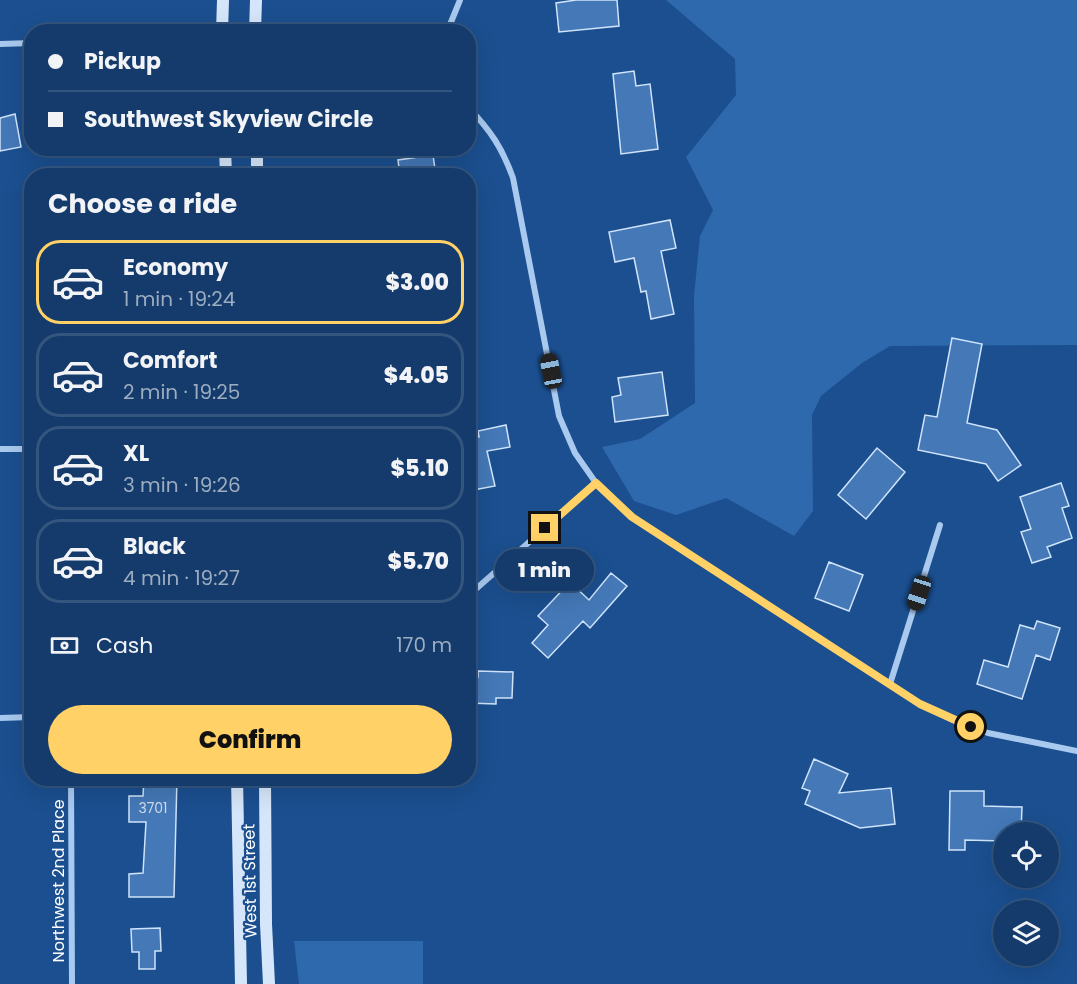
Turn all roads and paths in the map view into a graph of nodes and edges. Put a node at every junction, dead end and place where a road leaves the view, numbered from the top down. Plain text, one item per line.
1 (223, 0) edge
2 (256, 0) edge
3 (460, 0) edge
4 (222, 24) edge
5 (255, 24) edge
6 (450, 24) edge
7 (24, 43) edge
8 (0, 44) edge
9 (476, 116) edge
10 (24, 448) edge
11 (0, 449) edge
12 (596, 483) junction
13 (940, 525) dead end
14 (477, 588) dead end
15 (890, 684) junction
16 (24, 717) edge
17 (0, 718) edge
18 (1077, 751) edge
19 (71, 786) edge
20 (237, 786) edge
21 (265, 786) edge
22 (72, 984) edge
23 (241, 984) edge
24 (268, 984) edge

1 - 4 main road
2 - 5 main road
3 - 6 street
7 - 8 street
9 - 12 street
10 - 11 street
12 - 14 street
12 - 15 street
13 - 15 street
15 - 18 street
16 - 17 street
19 - 22 street, Northwest 2nd Place
20 - 23 main road, West 1st Street
21 - 24 main road, West 1st Street

